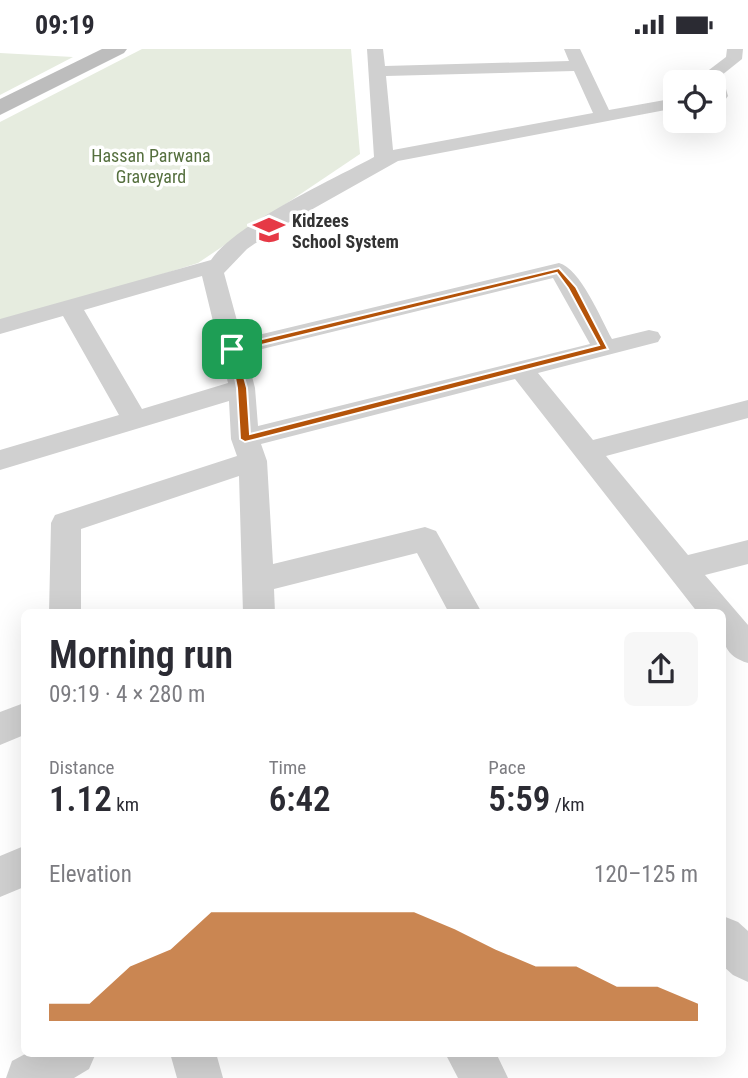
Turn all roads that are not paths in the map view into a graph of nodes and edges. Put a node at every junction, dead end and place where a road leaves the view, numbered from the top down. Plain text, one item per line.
1 (117, 49) edge
2 (572, 49) edge
3 (735, 49) edge
4 (376, 60) edge
5 (580, 65) junction
6 (718, 70) edge
7 (663, 105) edge
8 (0, 108) edge
9 (603, 116) junction
10 (384, 160) junction
11 (216, 265) junction
12 (69, 307) junction
13 (0, 327) edge
14 (649, 337) dead end
15 (604, 347) junction
16 (232, 349) junction
17 (520, 368) junction
18 (242, 388) junction
19 (748, 409) edge
20 (135, 420) junction
21 (249, 450) junction
22 (587, 451) junction
23 (0, 460) edge
24 (748, 552) edge
25 (681, 569) junction
26 (256, 581) junction
27 (65, 609) edge
28 (260, 609) edge
29 (464, 609) edge
30 (714, 609) edge
31 (726, 623) edge
32 (748, 649) edge
33 (21, 720) edge
34 (0, 729) edge
35 (21, 867) edge
36 (0, 877) edge
37 (726, 940) edge
38 (748, 960) edge
39 (66, 1057) edge
40 (193, 1057) edge
41 (471, 1057) edge
42 (29, 1078) edge
43 (200, 1078) edge
44 (485, 1078) edge

1 - 8 main road
2 - 5 street
3 - 6 street
4 - 5 street
4 - 10 street
5 - 9 street
7 - 9 street
9 - 10 street
10 - 11 street
11 - 12 street
11 - 16 street
12 - 13 street
12 - 20 street
14 - 15 street
15 - 16 street
15 - 17 street
16 - 18 street
17 - 21 street
17 - 22 street
18 - 20 street
18 - 21 street
19 - 22 street
20 - 23 street
21 - 26 street
21 - 27 street
22 - 25 street
24 - 25 street
25 - 30 street
26 - 28 street
26 - 29 street
31 - 32 street
33 - 34 street
35 - 36 street
37 - 38 street
39 - 42 street
40 - 43 street
41 - 44 street

